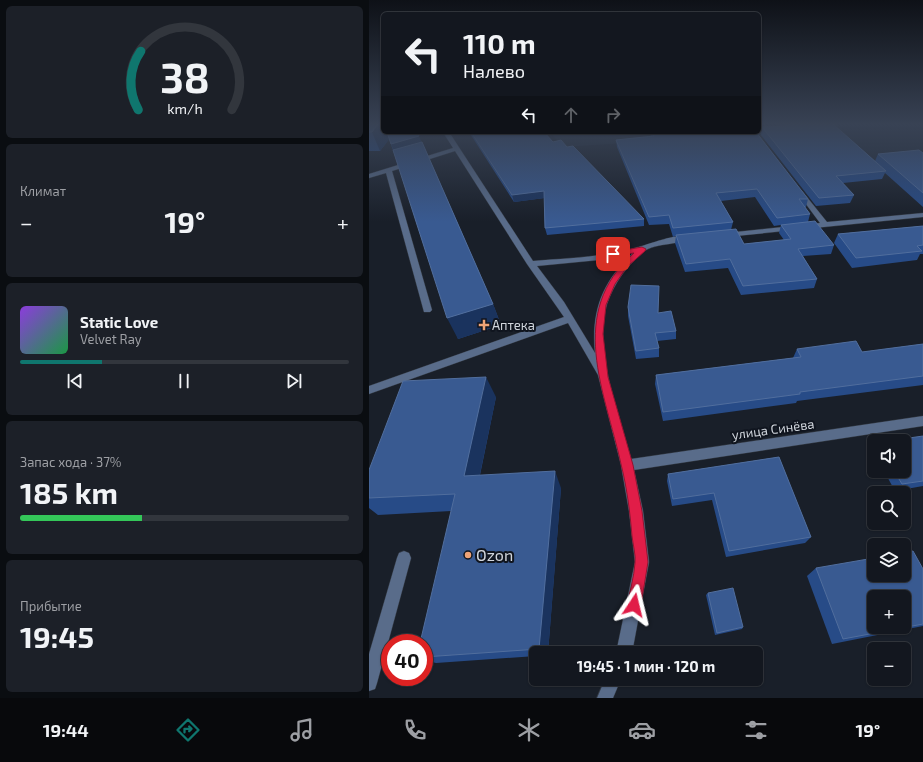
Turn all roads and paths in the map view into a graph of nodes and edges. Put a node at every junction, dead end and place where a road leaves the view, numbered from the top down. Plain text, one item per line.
1 (433, 157) edge
2 (461, 157) edge
3 (389, 171) junction
4 (369, 176) edge
5 (797, 188) edge
6 (923, 215) edge
7 (825, 225) junction
8 (717, 236) edge
9 (702, 237) edge
10 (642, 249) junction
11 (531, 264) junction
12 (427, 310) dead end
13 (570, 319) junction
14 (603, 377) junction
15 (369, 390) edge
16 (923, 421) edge
17 (627, 465) junction
18 (404, 558) dead end
19 (625, 646) edge
20 (369, 683) edge
21 (610, 686) edge
22 (605, 698) edge

1 - 3 street
2 - 11 street
3 - 4 street
3 - 12 street
5 - 7 street
6 - 7 street
7 - 8 street
9 - 10 street
10 - 11 street
10 - 14 street
11 - 13 street
13 - 14 street
13 - 15 street
14 - 17 street
16 - 17 street, улица Синёва
17 - 19 street
18 - 20 street
21 - 22 street

